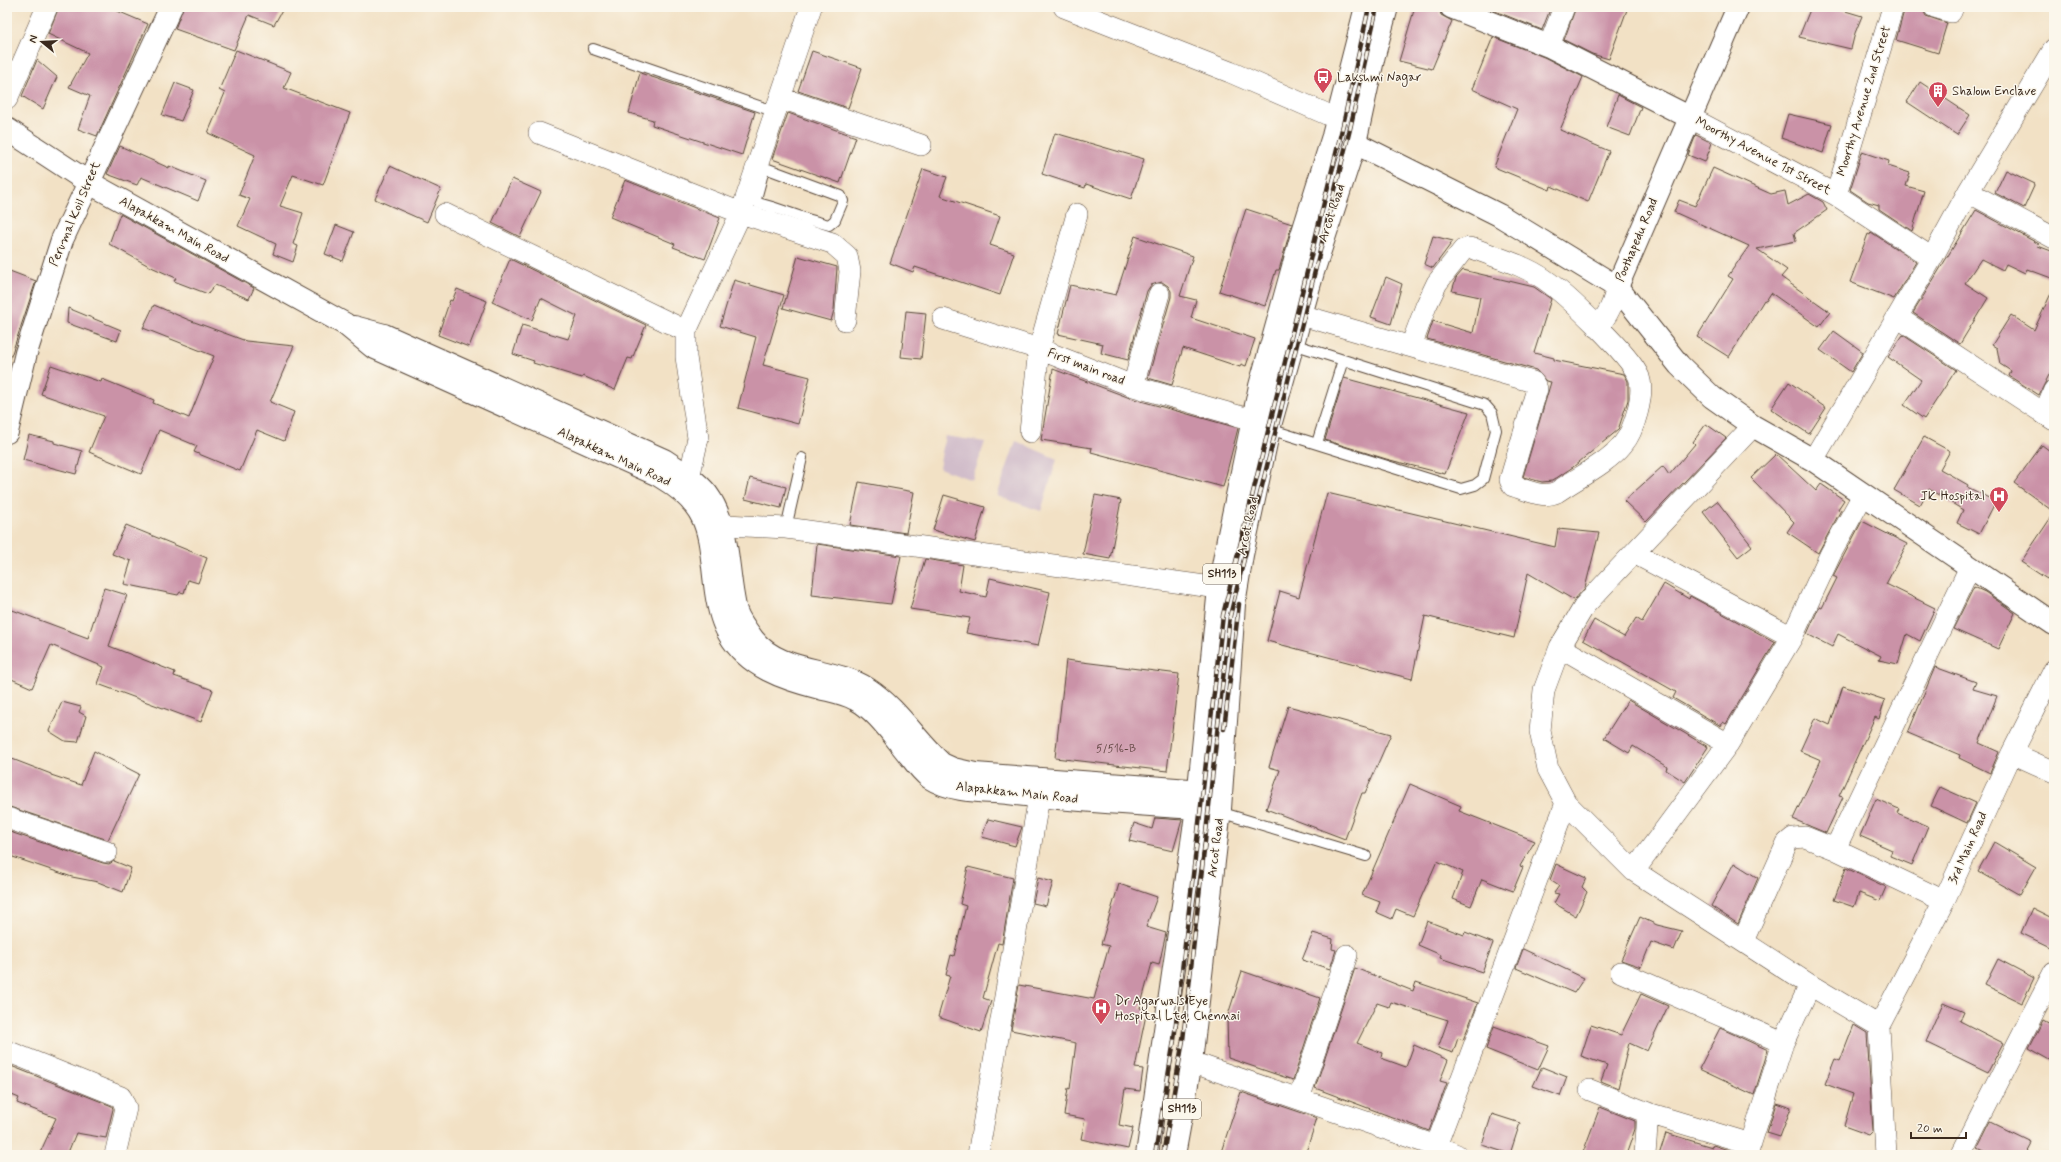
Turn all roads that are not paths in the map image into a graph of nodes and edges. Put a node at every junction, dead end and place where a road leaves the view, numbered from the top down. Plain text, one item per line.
1 (47, 7) edge
2 (171, 7) edge
3 (811, 7) edge
4 (1064, 7) edge
5 (1366, 7) edge
6 (1387, 7) edge
7 (1451, 7) edge
8 (1564, 7) edge
9 (1738, 7) edge
10 (1893, 7) edge
11 (1934, 7) edge
12 (1953, 7) edge
13 (1549, 46) junction
14 (2054, 49) edge
15 (593, 50) dead end
16 (7, 98) edge
17 (778, 105) junction
18 (1689, 117) junction
19 (1338, 119) junction
20 (7, 129) edge
21 (539, 133) dead end
22 (1355, 143) junction
23 (921, 145) dead end
24 (88, 182) junction
25 (1968, 192) junction
26 (1836, 195) junction
27 (741, 213) junction
28 (445, 214) dead end
29 (1077, 214) dead end
30 (771, 215) junction
31 (804, 226) junction
32 (2054, 238) edge
33 (1932, 258) junction
34 (1617, 287) junction
35 (1159, 294) dead end
36 (1301, 315) junction
37 (1897, 316) junction
38 (943, 319) dead end
39 (845, 320) dead end
40 (1597, 327) junction
41 (686, 331) junction
42 (1293, 344) junction
43 (1411, 346) junction
44 (1039, 349) junction
45 (1343, 360) junction
46 (1134, 386) junction
47 (2054, 390) edge
48 (2049, 417) edge
49 (1261, 425) junction
50 (1753, 426) junction
51 (7, 432) edge
52 (1030, 432) dead end
53 (1317, 443) junction
54 (802, 458) dead end
55 (1813, 460) junction
56 (686, 484) junction
57 (1863, 495) junction
58 (714, 525) junction
59 (786, 528) junction
60 (1634, 553) junction
61 (1970, 567) junction
62 (1219, 588) junction
63 (2054, 624) edge
64 (1792, 637) junction
65 (1560, 647) junction
66 (2054, 670) edge
67 (1728, 744) junction
68 (2012, 753) junction
69 (2054, 772) edge
70 (1040, 788) junction
71 (1197, 799) junction
72 (1221, 801) junction
73 (1566, 803) junction
74 (7, 818) edge
75 (1835, 849) junction
76 (107, 852) dead end
77 (1366, 856) dead end
78 (1634, 871) junction
79 (1944, 901) junction
80 (1743, 941) junction
81 (1347, 955) dead end
82 (1621, 972) dead end
83 (2054, 972) edge
84 (1810, 985) junction
85 (1879, 1026) junction
86 (1783, 1043) junction
87 (7, 1051) edge
88 (1191, 1062) junction
89 (1590, 1090) dead end
90 (1299, 1099) junction
91 (1648, 1113) junction
92 (1436, 1146) junction
93 (1749, 1149) edge
94 (115, 1155) edge
95 (978, 1155) edge
96 (1147, 1155) edge
97 (1174, 1155) edge
98 (1457, 1155) edge
99 (1645, 1155) edge
100 (1886, 1155) edge
101 (1961, 1155) edge

1 - 16 street
2 - 24 main road, Perumal Koil Street
3 - 17 street
4 - 19 street
5 - 19 main road, Arcot Road / SH113
6 - 22 main road, Arcot Road / SH113
7 - 13 main road
8 - 13 street
9 - 18 main road, Poothapedu Road
10 - 26 street, Moorthy Avenue 2nd Street
11 - 12 street
13 - 18 main road
14 - 25 street
15 - 17 lane
17 - 23 street
17 - 27 street
18 - 26 street, Moorthy Avenue 1st Street
18 - 34 main road, Poothapedu Road
19 - 49 main road, Arcot Road / SH113
20 - 24 main road, Alapakkam Main Road
21 - 27 street
22 - 34 main road, Poothapedu Road
22 - 36 main road, Arcot Road / SH113
24 - 51 main road, Perumal Koil Street
24 - 56 main road, Alapakkam Main Road
25 - 32 street
25 - 33 street
26 - 33 street, Moorthy Avenue 1st Street
27 - 30 street
27 - 41 street
28 - 41 street
29 - 44 street, First main road
30 - 31 street
30 - 31 lane
31 - 39 street
33 - 37 street
34 - 40 street
34 - 50 main road
35 - 46 street, First main road
36 - 42 main road, Arcot Road / SH113
36 - 43 street
37 - 48 street
37 - 55 street
38 - 44 street
40 - 43 street
40 - 43 street
41 - 56 street
42 - 45 lane
42 - 49 main road, Arcot Road / SH113
44 - 46 street, First main road
44 - 52 street, First main road
45 - 53 lane
45 - 53 lane
46 - 49 street
47 - 48 street
49 - 53 lane
49 - 62 main road, Arcot Road / SH113
49 - 72 main road, Arcot Road / SH113
50 - 55 main road
50 - 60 street
54 - 59 lane
55 - 57 main road
56 - 58 main road, Alapakkam Main Road
57 - 61 main road
57 - 64 street
58 - 59 street
58 - 70 main road, Alapakkam Main Road
59 - 62 street
60 - 64 street
60 - 65 street
61 - 63 main road
61 - 75 street
62 - 71 main road, Arcot Road / SH113
64 - 67 street
65 - 67 street
65 - 73 street
66 - 68 street, 3rd Main Road
67 - 78 street
68 - 69 street
68 - 79 street, 3rd Main Road
70 - 71 main road, Alapakkam Main Road
70 - 95 street
71 - 72 main road, Alapakkam Main Road
71 - 96 main road, Arcot Road / SH113
72 - 77 lane
72 - 88 main road, Arcot Road / SH113
73 - 78 street
73 - 92 street
74 - 76 street
75 - 79 street
75 - 80 street
78 - 80 street
79 - 85 street, 3rd Main Road
80 - 84 street
81 - 90 street
82 - 86 street
83 - 101 street
84 - 85 street
84 - 86 street
85 - 100 street
86 - 93 street
87 - 94 street
88 - 90 street
88 - 97 main road, Arcot Road / SH113
89 - 91 street
90 - 92 street
91 - 93 street
91 - 99 street
92 - 98 street

